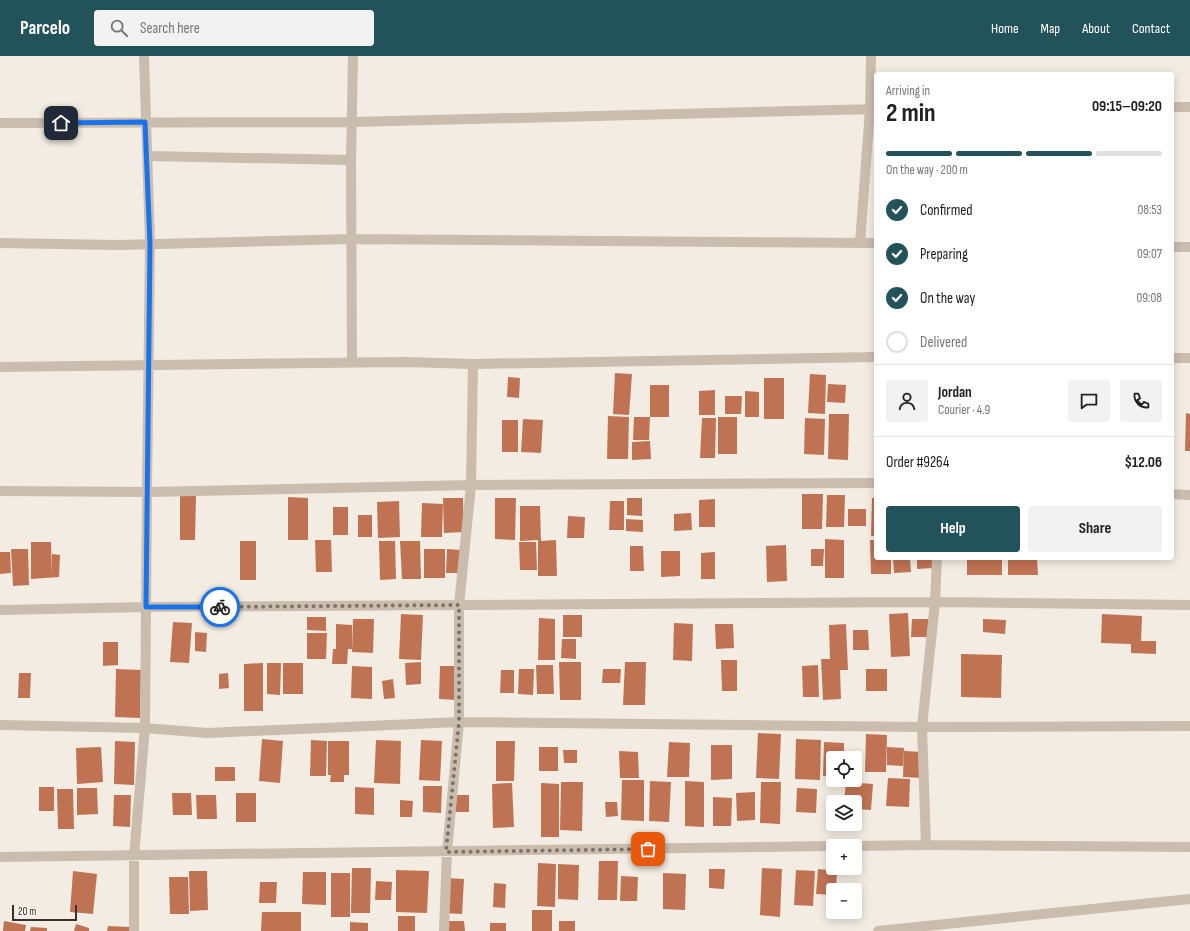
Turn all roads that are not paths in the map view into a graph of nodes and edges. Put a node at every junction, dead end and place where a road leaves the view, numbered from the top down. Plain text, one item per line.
1 (144, 56) edge
2 (353, 56) edge
3 (871, 56) edge
4 (1174, 107) edge
5 (1190, 107) edge
6 (873, 109) edge
7 (145, 122) junction
8 (352, 122) junction
9 (0, 123) edge
10 (147, 156) junction
11 (351, 160) junction
12 (351, 239) junction
13 (0, 243) edge
14 (860, 243) junction
15 (874, 243) edge
16 (150, 244) junction
17 (1174, 247) edge
18 (1190, 247) edge
19 (874, 356) edge
20 (1174, 358) edge
21 (1190, 358) edge
22 (352, 362) junction
23 (473, 364) junction
24 (148, 365) junction
25 (0, 367) edge
26 (874, 484) edge
27 (470, 485) junction
28 (0, 491) edge
29 (147, 492) junction
30 (1174, 494) edge
31 (1190, 495) edge
32 (937, 560) edge
33 (935, 602) junction
34 (459, 605) junction
35 (1190, 605) edge
36 (146, 607) junction
37 (0, 610) edge
38 (459, 722) junction
39 (0, 725) edge
40 (1190, 726) edge
41 (922, 727) junction
42 (144, 728) junction
43 (926, 845) junction
44 (826, 846) edge
45 (862, 846) edge
46 (1190, 847) edge
47 (446, 852) junction
48 (134, 856) junction
49 (0, 857) edge
50 (1190, 899) edge
51 (134, 931) edge
52 (444, 931) edge
53 (878, 931) edge

1 - 7 street
2 - 8 street
3 - 6 street
4 - 5 street
6 - 8 street
6 - 14 street
7 - 8 street
7 - 9 street
7 - 10 street
8 - 11 street
10 - 11 street
10 - 16 street
11 - 12 street
12 - 14 street
12 - 16 street
12 - 22 street
13 - 16 street
14 - 15 street
16 - 24 street
17 - 18 street
19 - 23 street
20 - 21 street
22 - 23 street
22 - 24 street
23 - 27 street
24 - 25 street
24 - 29 street
26 - 27 street
27 - 29 street
27 - 34 street
28 - 29 street
29 - 36 street
30 - 31 street
32 - 33 street
33 - 34 street
33 - 35 street
33 - 41 street
34 - 36 street
34 - 38 street
36 - 37 street
36 - 42 street
38 - 41 street
38 - 42 street
38 - 47 street
39 - 42 street
40 - 41 street
41 - 43 street
42 - 48 street
43 - 45 street
43 - 46 street
44 - 47 street
47 - 48 street
47 - 52 street
48 - 49 street
48 - 51 street
50 - 53 street

